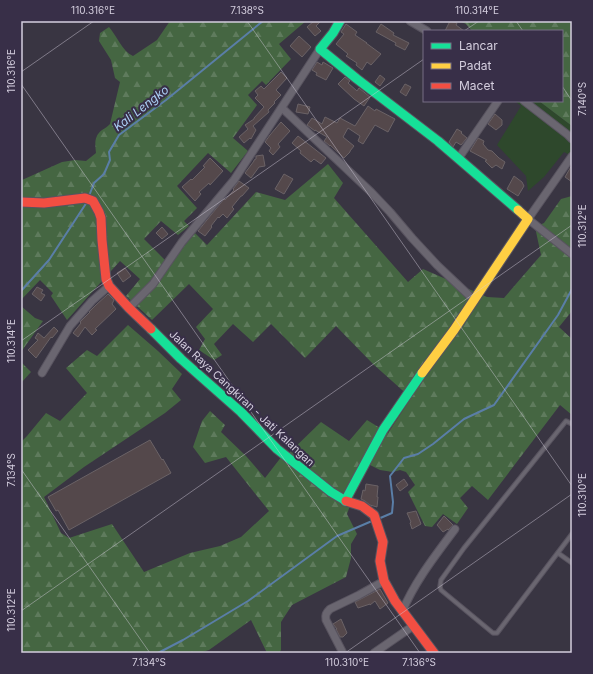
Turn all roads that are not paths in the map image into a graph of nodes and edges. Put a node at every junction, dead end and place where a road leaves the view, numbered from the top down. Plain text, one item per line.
1 (340, 21) edge
2 (410, 21) edge
3 (425, 30) edge
4 (320, 49) junction
5 (497, 102) edge
6 (525, 102) edge
7 (282, 108) junction
8 (572, 139) edge
9 (572, 156) edge
10 (458, 160) junction
11 (21, 202) edge
12 (528, 219) junction
13 (572, 254) edge
14 (109, 286) junction
15 (474, 300) junction
16 (129, 308) junction
17 (42, 373) dead end
18 (572, 424) edge
19 (345, 501) junction
20 (455, 529) dead end
21 (572, 534) edge
22 (558, 553) junction
23 (572, 563) edge
24 (384, 581) junction
25 (402, 612) junction
26 (413, 626) junction
27 (343, 653) edge
28 (374, 653) edge
29 (434, 653) edge

1 - 4 street
2 - 3 street
4 - 7 street
4 - 10 street
5 - 10 street
6 - 8 street
7 - 15 street
7 - 16 street
9 - 12 street
10 - 12 street
11 - 14 street, Jalan Raya Cangkiran - Jati Kalangan
12 - 13 street
12 - 15 street
14 - 16 street, Jalan Raya Cangkiran - Jati Kalangan
14 - 17 street
15 - 19 street
16 - 19 street, Jalan Raya Cangkiran - Jati Kalangan
18 - 22 lane
19 - 24 street, Jalan Raya Cangkiran - Jati Kalangan
20 - 25 street
21 - 22 lane
22 - 23 lane
24 - 25 street, Jalan Raya Cangkiran - Jati Kalangan
24 - 27 street
25 - 26 street, Jalan Raya Cangkiran - Jati Kalangan
26 - 28 street
26 - 29 street, Jalan Raya Cangkiran - Jati Kalangan

